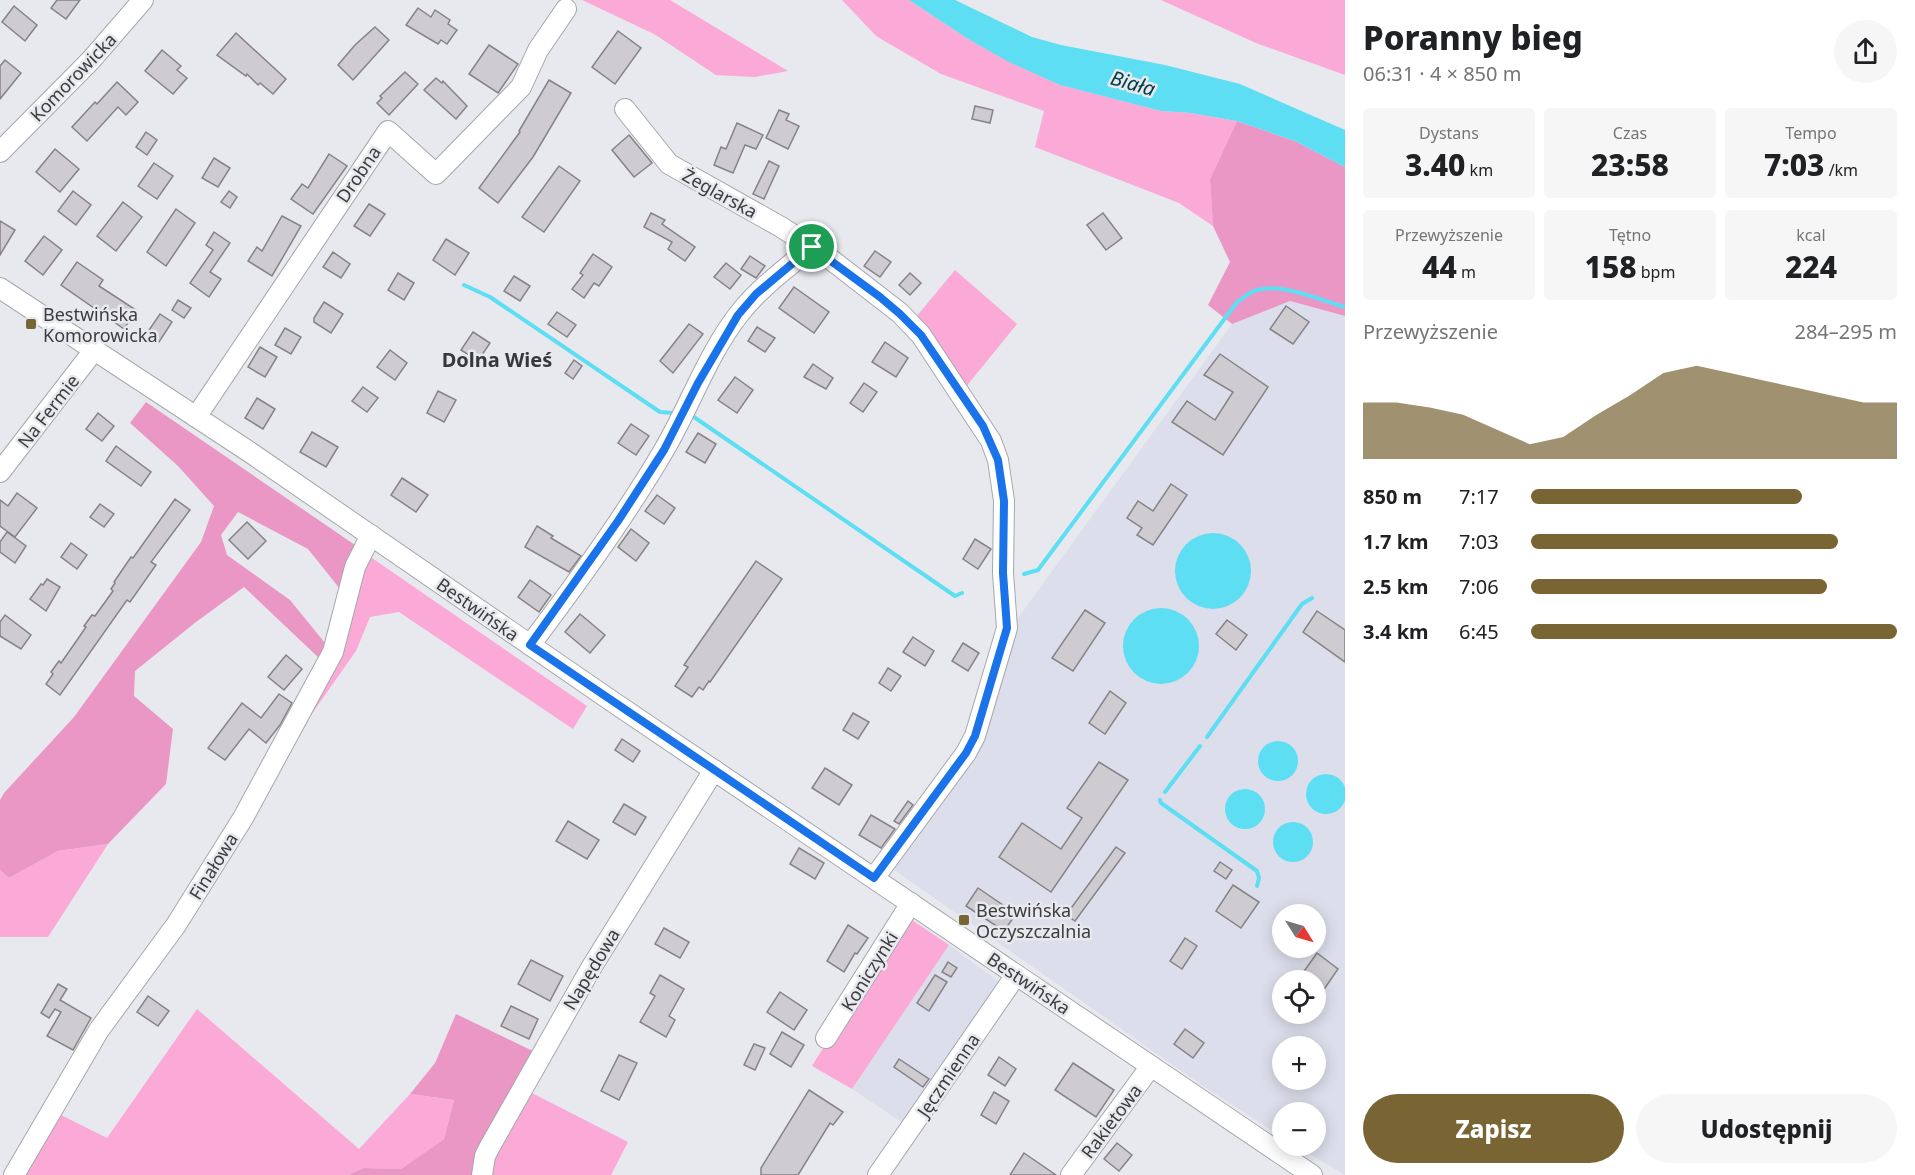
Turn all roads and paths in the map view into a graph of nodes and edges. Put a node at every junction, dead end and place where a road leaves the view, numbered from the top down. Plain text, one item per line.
1 (143, 0) edge
2 (566, 9) dead end
3 (625, 109) dead end
4 (0, 152) edge
5 (812, 247) junction
6 (0, 288) edge
7 (95, 349) junction
8 (196, 417) junction
9 (0, 472) edge
10 (371, 535) junction
11 (530, 645) junction
12 (714, 770) junction
13 (874, 878) junction
14 (912, 903) junction
15 (1016, 975) junction
16 (826, 1038) dead end
17 (1151, 1066) junction
18 (14, 1175) edge
19 (482, 1175) edge
20 (878, 1175) edge
21 (1071, 1175) edge
22 (1312, 1175) edge

1 - 4 street, Komorowicka
2 - 8 street, Drobna
3 - 5 street, Żeglarska
5 - 11 street
5 - 13 street, Żeglarska
6 - 7 street, Bestwińska
7 - 8 street, Bestwińska
7 - 9 street, Na Fermie
8 - 10 street, Bestwińska
10 - 11 street, Bestwińska
10 - 18 street, Finałowa
11 - 12 street, Bestwińska
12 - 13 street, Bestwińska
12 - 19 street, Napędowa
13 - 14 street, Bestwińska
14 - 15 street, Bestwińska
14 - 16 street, Koniczynki
15 - 17 street, Bestwińska
15 - 20 street, Jęczmienna
17 - 21 street, Rakietowa
17 - 22 street, Bestwińska

